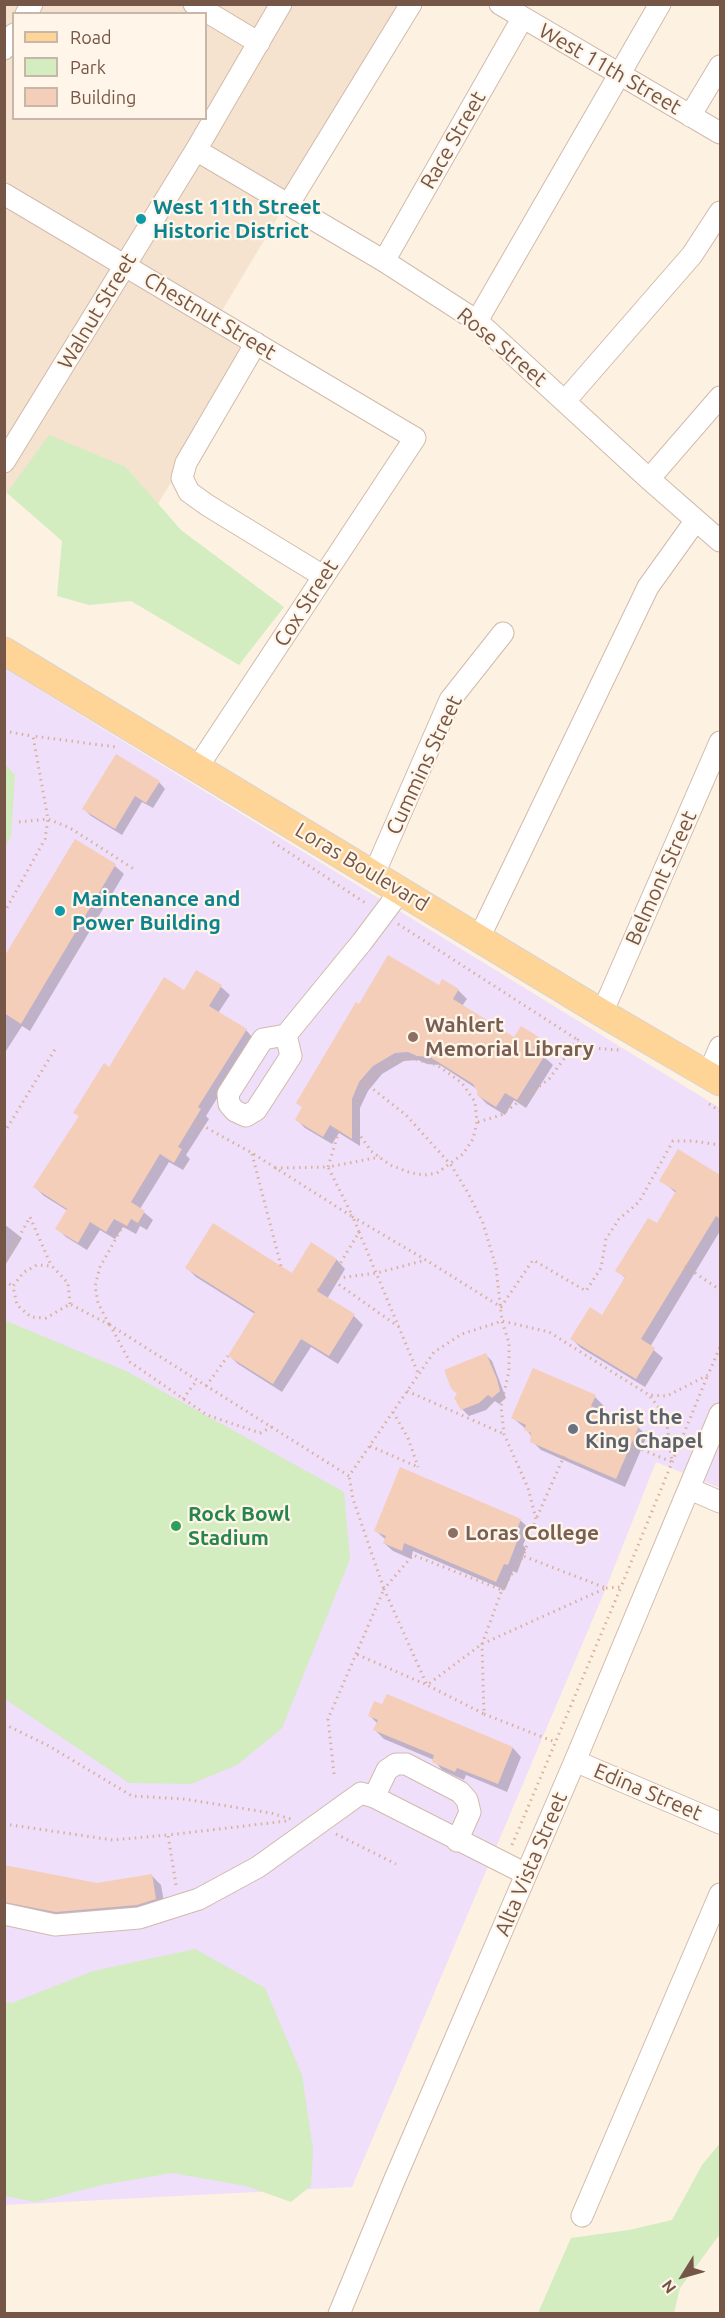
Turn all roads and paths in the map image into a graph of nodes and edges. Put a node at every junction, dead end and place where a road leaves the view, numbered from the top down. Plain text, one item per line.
1 (194, 4) edge
2 (281, 4) edge
3 (411, 4) edge
4 (500, 4) edge
5 (660, 4) edge
6 (522, 19) junction
7 (259, 43) junction
8 (720, 66) edge
9 (618, 74) junction
10 (690, 116) junction
11 (720, 133) edge
12 (195, 150) junction
13 (4, 194) edge
14 (288, 205) junction
15 (720, 212) edge
16 (384, 261) junction
17 (125, 265) junction
18 (477, 321) junction
19 (256, 344) junction
20 (720, 397) edge
21 (565, 401) junction
22 (415, 438) joint
23 (4, 462) edge
24 (649, 479) junction
25 (696, 520) junction
26 (720, 541) edge
27 (323, 576) junction
28 (503, 633) dead end
29 (4, 651) edge
30 (4, 731) edge
31 (33, 736) junction
32 (720, 742) edge
33 (124, 751) dead end
34 (197, 768) junction
35 (48, 819) junction
36 (19, 822) dead end
37 (265, 837) dead end
38 (134, 869) dead end
39 (374, 874) junction
40 (401, 890) junction
41 (4, 913) edge
42 (383, 915) junction
43 (479, 938) junction
44 (602, 1013) junction
45 (286, 1035) dead end
46 (578, 1040) junction
47 (57, 1046) dead end
48 (720, 1047) edge
49 (627, 1050) dead end
50 (364, 1082) junction
51 (710, 1085) edge
52 (720, 1111) edge
53 (196, 1122) dead end
54 (477, 1122) junction
55 (339, 1131) dead end
56 (4, 1133) edge
57 (720, 1145) edge
58 (252, 1153) junction
59 (380, 1158) junction
60 (451, 1165) junction
61 (328, 1167) junction
62 (275, 1168) junction
63 (353, 1217) junction
64 (124, 1224) dead end
65 (359, 1232) junction
66 (426, 1260) junction
67 (4, 1264) edge
68 (52, 1266) junction
69 (281, 1266) dead end
70 (686, 1266) dead end
71 (377, 1273) junction
72 (331, 1279) junction
73 (4, 1281) edge
74 (13, 1286) junction
75 (720, 1290) edge
76 (318, 1291) dead end
77 (70, 1304) junction
78 (501, 1307) junction
79 (502, 1321) junction
80 (110, 1325) junction
81 (399, 1327) junction
82 (720, 1347) edge
83 (228, 1356) dead end
84 (418, 1373) junction
85 (708, 1375) junction
86 (197, 1380) junction
87 (206, 1386) junction
88 (407, 1391) junction
89 (649, 1395) junction
90 (183, 1399) junction
91 (393, 1412) junction
92 (720, 1414) edge
93 (272, 1427) junction
94 (504, 1434) junction
95 (370, 1446) junction
96 (631, 1446) dead end
97 (564, 1456) dead end
98 (672, 1462) junction
99 (349, 1476) junction
100 (690, 1489) junction
101 (720, 1502) edge
102 (536, 1519) junction
103 (523, 1556) junction
104 (621, 1587) junction
105 (606, 1588) junction
106 (384, 1589) junction
107 (502, 1590) junction
108 (482, 1644) junction
109 (356, 1654) junction
110 (427, 1685) junction
111 (484, 1714) junction
112 (4, 1724) edge
113 (556, 1742) junction
114 (575, 1761) junction
115 (334, 1774) dead end
116 (374, 1797) junction
117 (295, 1820) dead end
118 (720, 1823) edge
119 (4, 1824) edge
120 (168, 1835) dead end
121 (457, 1841) junction
122 (504, 1864) junction
123 (526, 1874) junction
124 (720, 1894) edge
125 (4, 1914) edge
126 (582, 2216) dead end
127 (339, 2313) edge

1 - 7 street
2 - 7 street, Walnut Street
3 - 14 street
4 - 6 street, West 11th Street
5 - 9 street
6 - 9 street, West 11th Street
6 - 16 street, Race Street
7 - 12 street, Walnut Street
8 - 10 street
9 - 10 street, West 11th Street
9 - 18 street
10 - 11 street, West 11th Street
12 - 14 street, Rose Street
12 - 17 street, Walnut Street
13 - 17 street, Chestnut Street
14 - 16 street, Rose Street
15 - 21 street
16 - 18 street, Rose Street
17 - 19 street, Chestnut Street
17 - 23 street, Walnut Street
18 - 21 street, Rose Street
19 - 22 street, Chestnut Street
19 - 27 street
20 - 24 street
21 - 24 street, Rose Street
22 - 27 street, Cox Street
24 - 25 street, Rose Street
25 - 26 street, Rose Street
25 - 43 street
27 - 34 street, Cox Street
28 - 39 street, Cummins Street
29 - 34 main road, Loras Boulevard
30 - 31 path
31 - 33 path
31 - 35 path
32 - 44 street, Belmont Street
34 - 39 main road, Loras Boulevard
35 - 36 path
35 - 38 path
35 - 41 path
37 - 42 path
39 - 40 main road, Loras Boulevard
40 - 42 street
40 - 43 main road, Loras Boulevard
42 - 45 street
42 - 46 path
43 - 44 main road, Loras Boulevard
44 - 51 main road, Loras Boulevard
46 - 49 path
46 - 54 path
47 - 56 path
48 - 51 street
50 - 54 path
50 - 59 path
50 - 60 path
51 - 52 path
53 - 58 path
54 - 60 path
55 - 61 path
57 - 78 path
58 - 62 path
58 - 69 path
59 - 60 path
59 - 61 path
60 - 78 path
61 - 62 path
61 - 63 path
62 - 63 path
63 - 65 path
63 - 66 path
64 - 80 path
65 - 71 path
65 - 72 path
66 - 71 path
66 - 78 path
67 - 68 path
68 - 74 path
68 - 77 path
70 - 75 path
71 - 72 path
71 - 81 path
72 - 76 path
72 - 81 path
73 - 74 path
74 - 77 path
77 - 80 path
78 - 79 path
79 - 84 path
79 - 89 path
79 - 94 path
80 - 86 path
80 - 90 path
81 - 84 path
82 - 85 path
83 - 87 path
84 - 88 path
85 - 89 path
85 - 98 path
86 - 87 path
86 - 90 path
87 - 93 path
88 - 91 path
88 - 94 path
89 - 98 path
90 - 93 path
91 - 95 path
91 - 95 path
92 - 100 street, Alta Vista Street
93 - 99 path
94 - 102 path
95 - 99 path
96 - 98 path
97 - 102 path
98 - 104 path
99 - 106 path
100 - 101 street
100 - 114 street, Alta Vista Street
102 - 103 path
103 - 105 path
103 - 107 path
104 - 105 path
104 - 113 path
105 - 108 path
106 - 107 path
106 - 109 path
106 - 110 path
107 - 108 path
108 - 110 path
108 - 111 path
109 - 110 path
109 - 115 path
110 - 111 path
111 - 113 path
112 - 117 path
113 - 122 path
114 - 118 street, Edina Street
114 - 123 street, Alta Vista Street
116 - 121 street
116 - 121 street
116 - 125 street
119 - 120 path
121 - 122 street
122 - 123 street
123 - 127 street, Alta Vista Street
124 - 126 street

